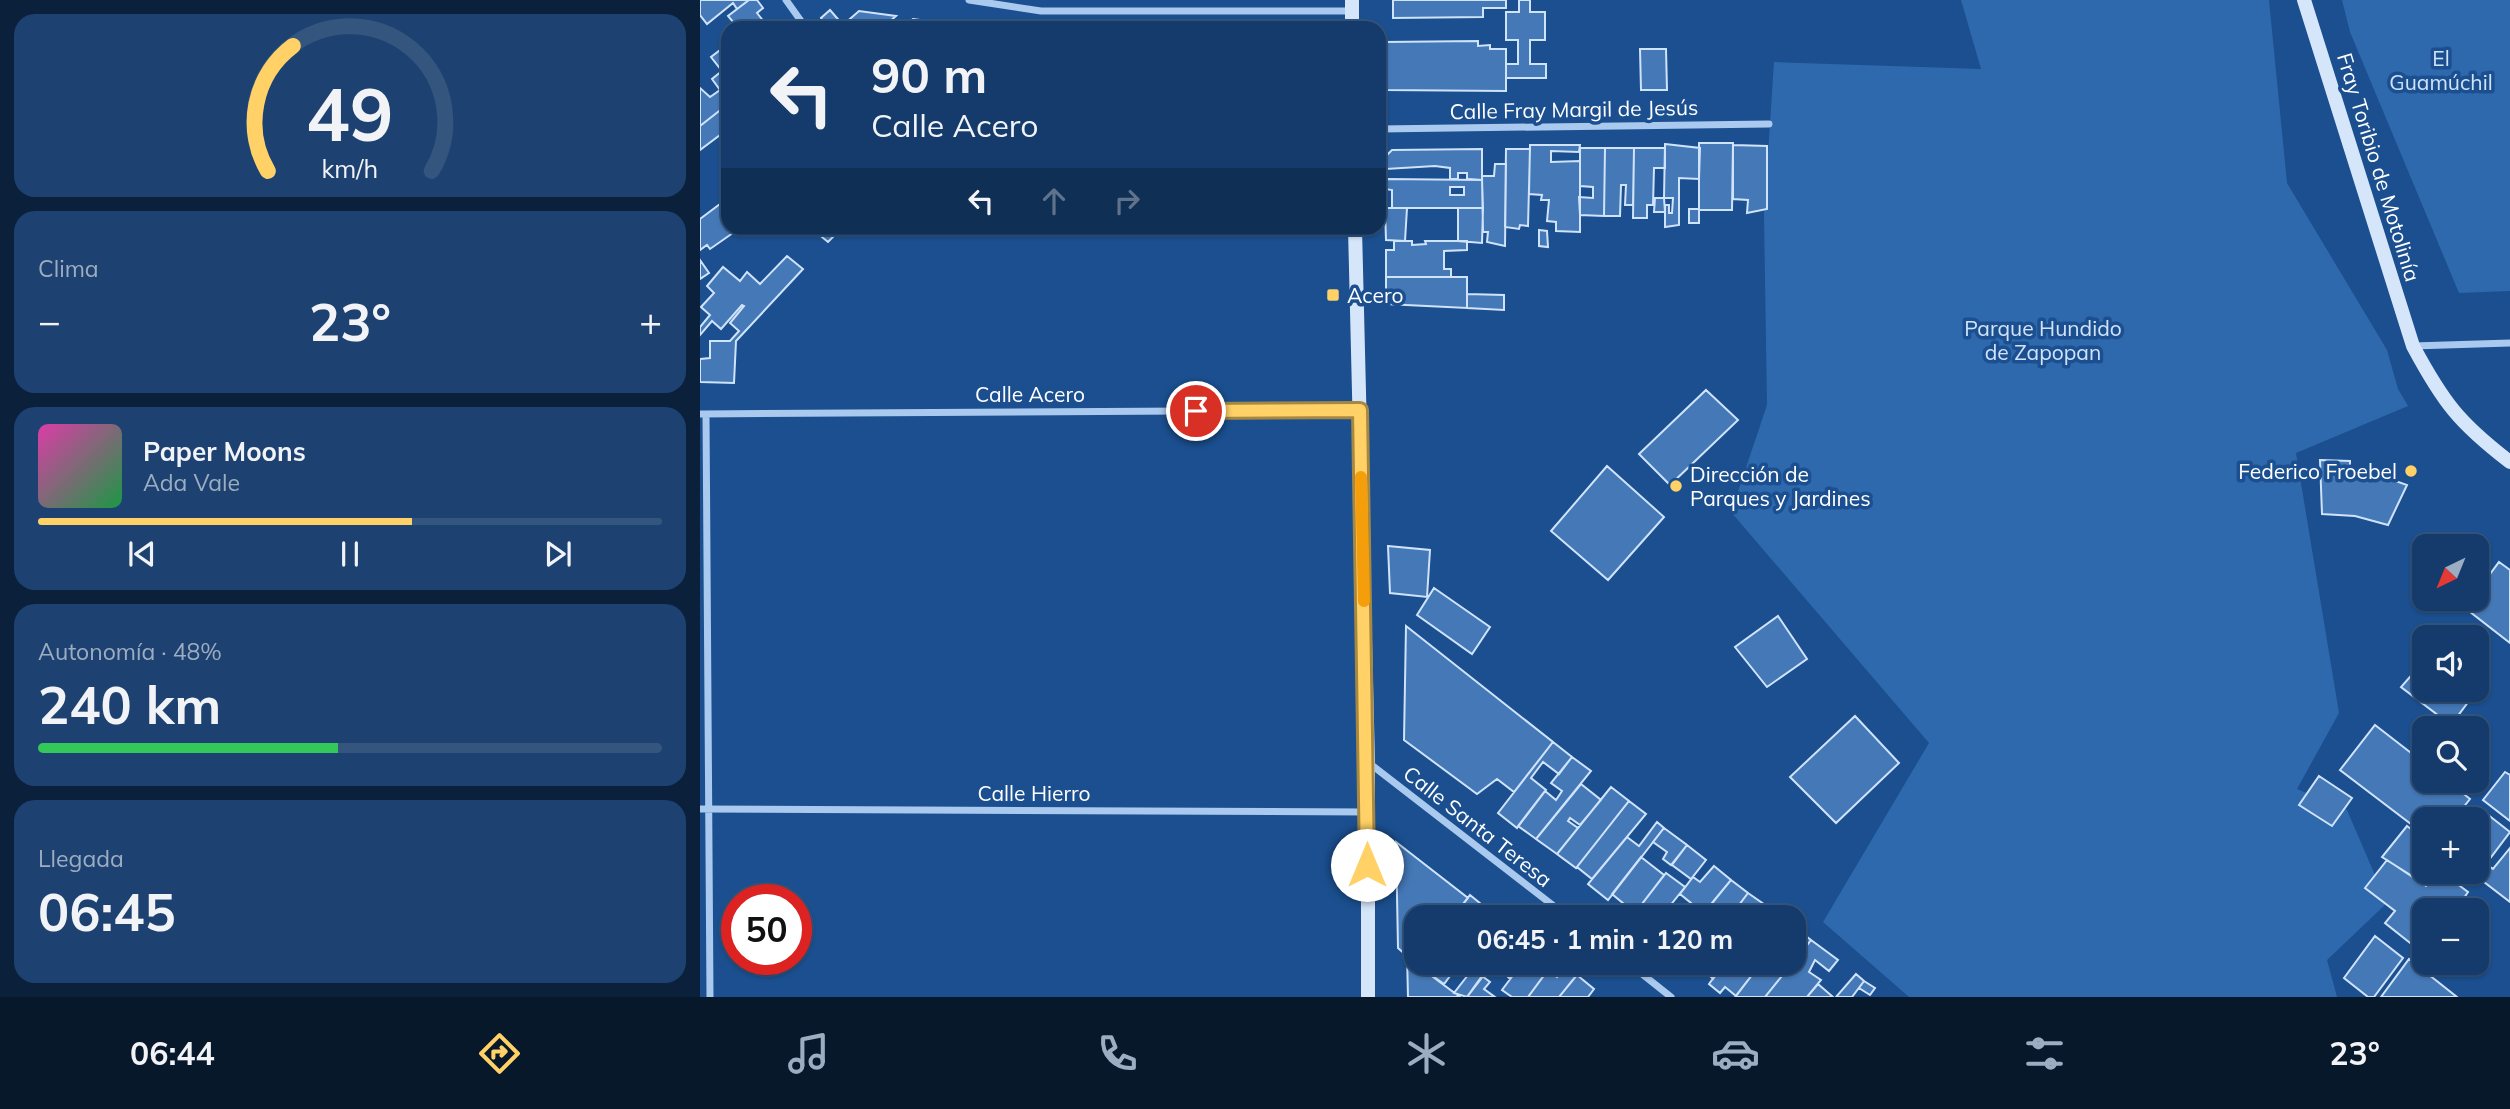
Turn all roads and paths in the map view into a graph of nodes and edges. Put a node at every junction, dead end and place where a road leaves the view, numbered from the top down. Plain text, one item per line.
1 (786, 0) edge
2 (969, 0) edge
3 (2304, 0) edge
4 (1352, 6) edge
5 (801, 21) edge
6 (1769, 124) dead end
7 (1386, 129) edge
8 (1355, 235) edge
9 (2510, 342) edge
10 (2413, 346) junction
11 (1360, 410) junction
12 (703, 414) edge
13 (2510, 462) edge
14 (1368, 762) junction
15 (704, 809) edge
16 (1367, 812) junction
17 (1553, 905) edge
18 (1643, 975) edge
19 (710, 997) edge
20 (1367, 997) edge
21 (1671, 997) edge

1 - 5 street
2 - 4 street
3 - 10 main road, Fray Toribio de Motolinía
6 - 7 street, Calle Fray Margil de Jesús
8 - 11 main road
9 - 10 street
10 - 13 main road, Fray Toribio de Motolinía
11 - 12 street, Calle Acero
11 - 14 main road
12 - 15 street
14 - 16 main road
14 - 17 street, Calle Santa Teresa
15 - 16 street, Calle Hierro
15 - 19 street
16 - 20 main road
18 - 21 street

